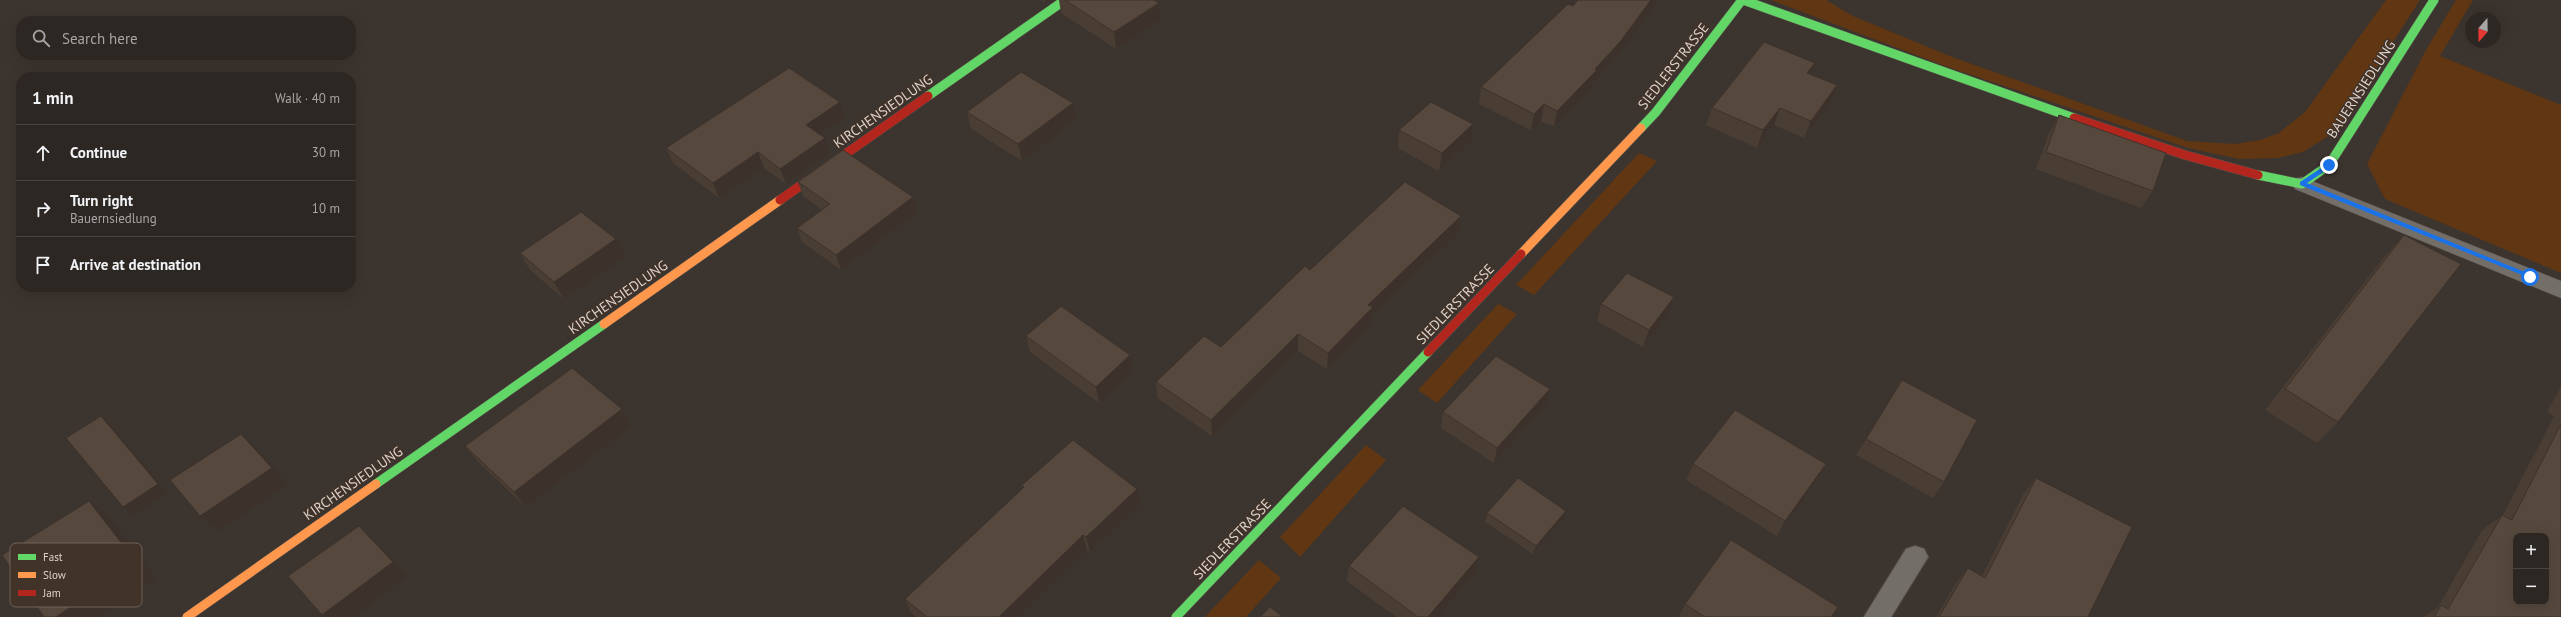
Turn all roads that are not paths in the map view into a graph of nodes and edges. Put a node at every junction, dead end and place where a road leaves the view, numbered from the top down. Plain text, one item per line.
1 (1066, 0) edge
2 (1743, 0) edge
3 (2434, 0) edge
4 (2302, 184) junction
5 (2561, 290) edge
6 (1915, 557) dead end
7 (187, 617) edge
8 (1176, 617) edge
9 (1877, 617) edge

1 - 7 street, KIRCHENSIEDLUNG
2 - 4 street
2 - 8 street, SIEDLERSTRASSE
3 - 4 street, BAUERNSIEDLUNG
4 - 5 lane
6 - 9 street

